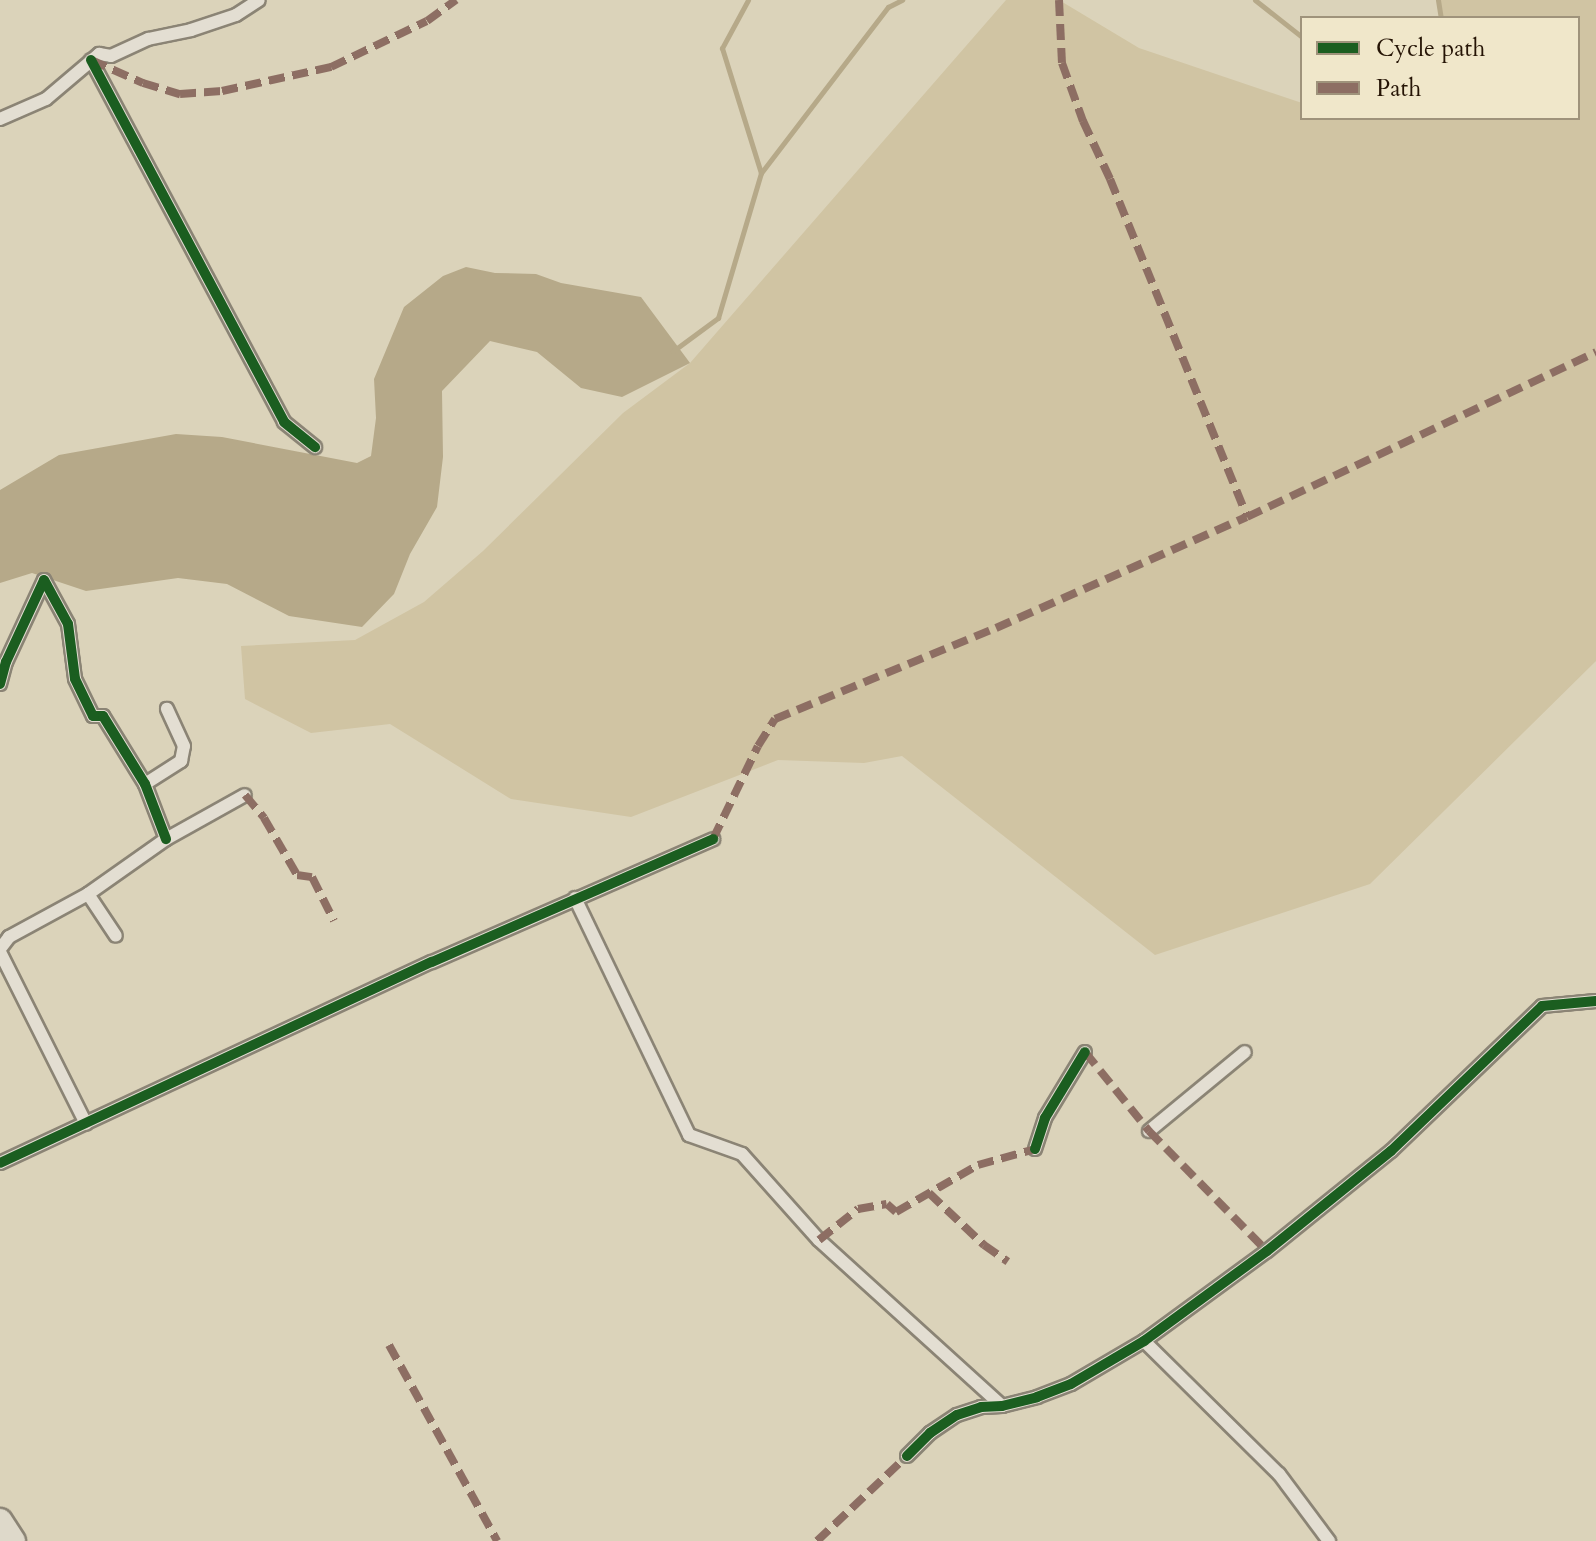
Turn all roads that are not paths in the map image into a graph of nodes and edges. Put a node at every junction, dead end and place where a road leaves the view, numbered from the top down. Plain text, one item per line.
1 (259, 0) edge
2 (100, 57) junction
3 (0, 119) edge
4 (315, 447) dead end
5 (0, 684) edge
6 (167, 709) dead end
7 (145, 784) junction
8 (245, 795) dead end
9 (166, 839) junction
10 (713, 839) dead end
11 (88, 894) junction
12 (575, 898) junction
13 (116, 936) dead end
14 (0, 950) edge
15 (1596, 1001) edge
16 (1085, 1052) dead end
17 (1245, 1052) dead end
18 (86, 1124) junction
19 (1149, 1131) dead end
20 (1035, 1149) dead end
21 (0, 1163) edge
22 (1144, 1341) junction
23 (1002, 1406) junction
24 (907, 1456) dead end
25 (0, 1521) edge
26 (13, 1541) edge
27 (1329, 1541) edge

1 - 2 street
2 - 3 street
2 - 4 street
5 - 7 street
6 - 7 street
7 - 9 street
8 - 9 street
9 - 11 street
10 - 12 street
11 - 13 street
11 - 14 street
12 - 18 street
12 - 23 street
14 - 18 street
15 - 22 street
16 - 20 street
17 - 19 street
18 - 21 street
22 - 23 street
22 - 27 street
23 - 24 street
25 - 26 highway

